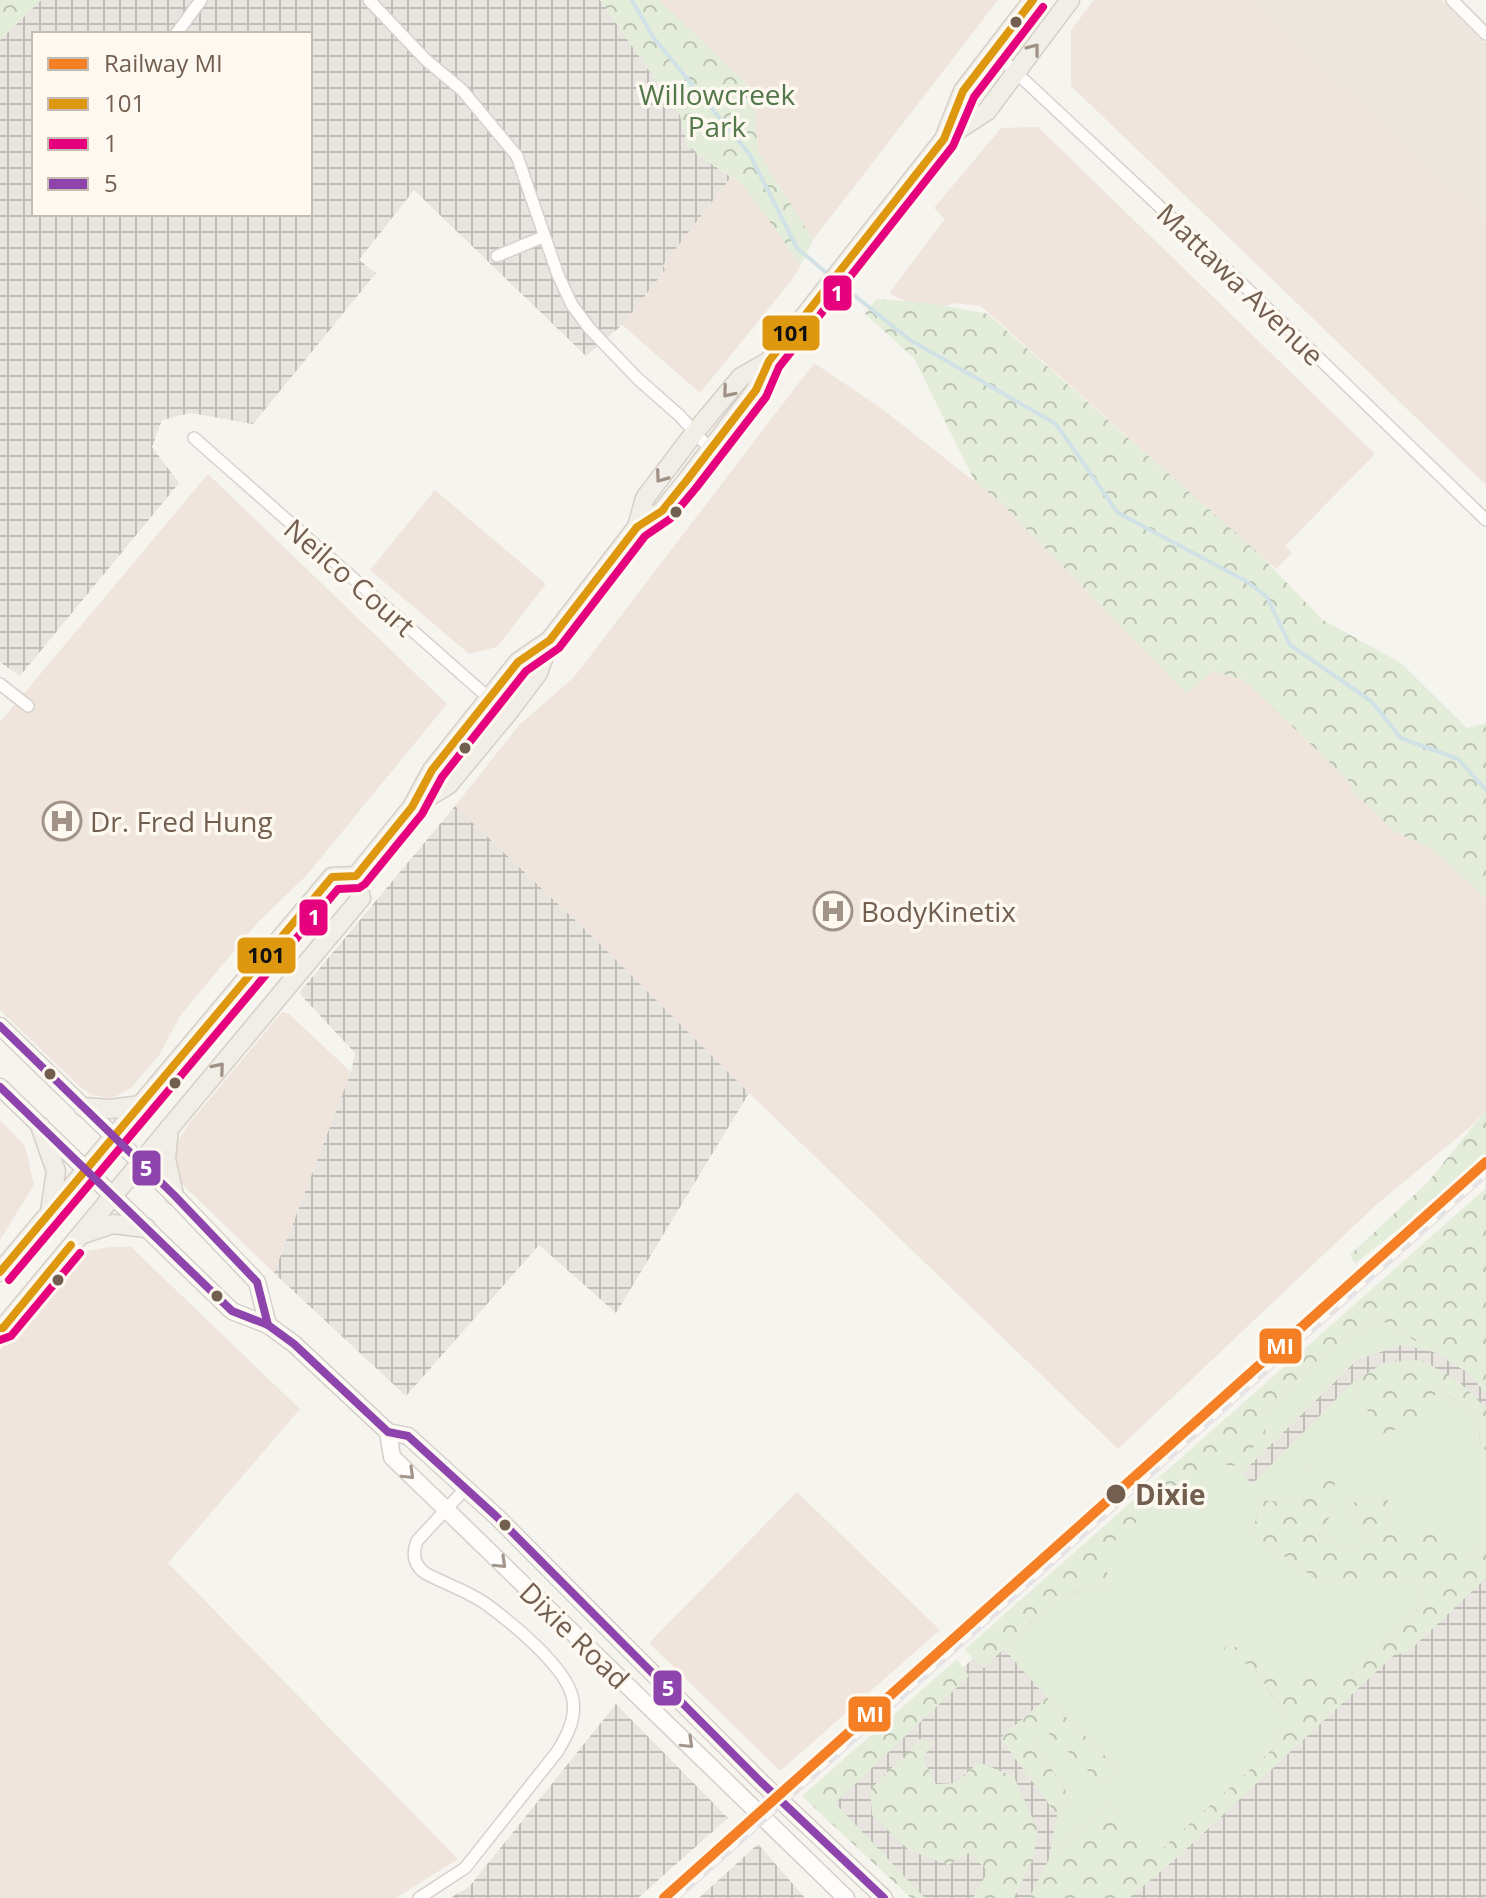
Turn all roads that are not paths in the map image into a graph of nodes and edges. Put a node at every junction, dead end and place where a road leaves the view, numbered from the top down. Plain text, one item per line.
1 (201, 0) edge
2 (369, 0) edge
3 (1033, 0) edge
4 (1070, 0) edge
5 (1452, 0) edge
6 (177, 32) edge
7 (1486, 34) edge
8 (993, 51) junction
9 (1017, 72) junction
10 (944, 139) junction
11 (543, 237) junction
12 (497, 256) dead end
13 (769, 361) junction
14 (695, 432) junction
15 (194, 438) dead end
16 (711, 450) junction
17 (1486, 520) edge
18 (637, 527) junction
19 (550, 640) junction
20 (0, 684) edge
21 (490, 698) junction
22 (28, 706) dead end
23 (507, 714) junction
24 (412, 807) junction
25 (356, 876) junction
26 (0, 1026) edge
27 (0, 1087) edge
28 (141, 1105) junction
29 (83, 1107) junction
30 (40, 1126) junction
31 (169, 1128) junction
32 (114, 1137) junction
33 (140, 1162) junction
34 (86, 1170) junction
35 (112, 1195) junction
36 (174, 1195) junction
37 (50, 1214) junction
38 (146, 1228) junction
39 (77, 1237) junction
40 (0, 1272) edge
41 (268, 1325) junction
42 (0, 1328) edge
43 (388, 1432) junction
44 (464, 1490) junction
45 (445, 1509) junction
46 (419, 1898) edge
47 (846, 1898) edge
48 (884, 1898) edge

1 - 6 street
2 - 11 street
3 - 8 main road
9 -> 4 main road
5 - 7 street
8 - 9 street, Mattawa Avenue
8 - 10 main road
9 - 10 main road
9 - 17 street, Mattawa Avenue
10 - 13 main road
11 - 12 street
11 - 14 street
13 -> 14 main road
13 - 16 main road
14 - 16 street
14 -> 18 main road
15 - 21 street, Neilco Court
16 - 18 main road
18 - 19 main road
19 - 21 main road
19 - 23 main road
20 - 22 street
21 - 23 street, Neilco Court
21 - 24 main road
23 - 24 main road
24 - 25 main road
25 - 28 main road
31 -> 25 main road
26 - 29 main road
27 - 30 main road, Dixie Road
28 - 29 main road
28 - 32 main road
29 - 32 main road
30 - 34 main road, Dixie Road
30 - 37 main road
31 - 33 main road
31 - 36 main road
32 - 33 main road
32 - 34 main road
33 - 35 main road
33 - 36 main road
34 - 35 main road, Dixie Road
34 - 37 main road
35 - 38 main road, Dixie Road
35 - 39 main road
36 - 41 main road
37 - 40 main road
38 - 39 main road
38 - 41 main road, Dixie Road
39 - 42 main road
41 - 43 main road, Dixie Road
43 - 44 main road, Dixie Road
43 -> 45 main road, Dixie Road
44 - 45 street
44 - 48 main road, Dixie Road
45 - 46 street
45 -> 47 main road, Dixie Road

